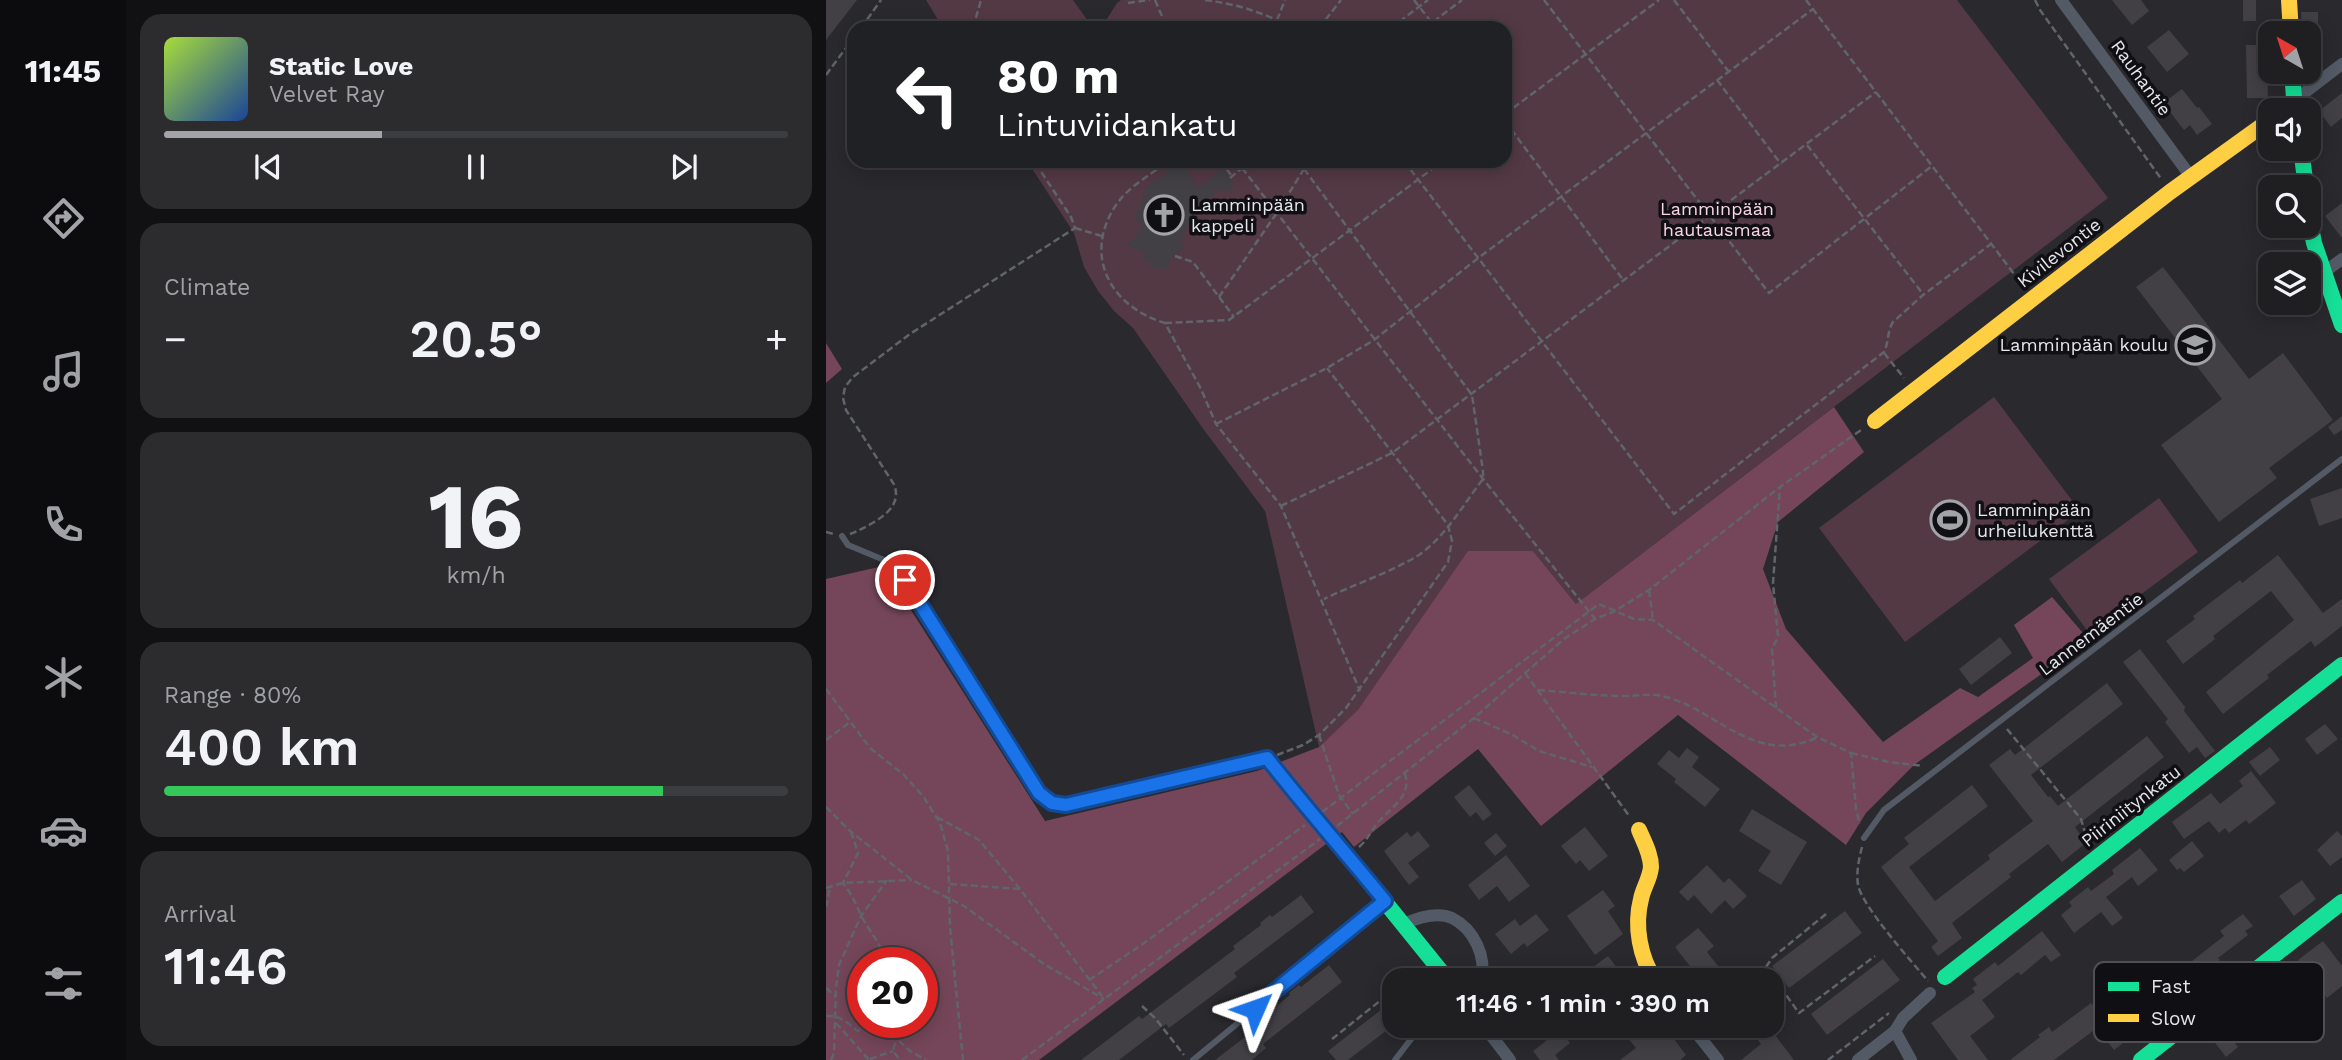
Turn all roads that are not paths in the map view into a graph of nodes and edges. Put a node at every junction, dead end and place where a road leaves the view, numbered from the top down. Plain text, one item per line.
1 (2061, 0) edge
2 (2290, 0) edge
3 (2291, 21) edge
4 (2342, 64) edge
5 (2301, 98) edge
6 (2258, 129) edge
7 (2191, 177) junction
8 (2313, 238) edge
9 (2342, 259) edge
10 (2323, 273) junction
11 (2342, 325) edge
12 (1875, 421) road end
13 (2342, 459) edge
14 (842, 536) road end
15 (2342, 665) edge
16 (1639, 830) road end
17 (1864, 838) road end
18 (1345, 852) joint
19 (1385, 901) junction
20 (2341, 905) edge
21 (1403, 924) junction
22 (2267, 962) edge
23 (1438, 968) edge
24 (1482, 968) edge
25 (1648, 968) edge
26 (1935, 984) joint
27 (1255, 1009) junction
28 (1254, 1023) dead end
29 (1895, 1031) junction
30 (1412, 1038) edge
31 (1493, 1038) edge
32 (1701, 1038) edge
33 (2164, 1042) edge
34 (1193, 1060) edge
35 (1395, 1060) edge
36 (1510, 1060) edge
37 (1718, 1060) edge
38 (1858, 1060) edge
39 (1911, 1060) edge
40 (2141, 1060) edge

1 - 7 street, Rauhantie
2 - 3 street
4 - 5 street
6 - 7 street, Kivilevontie
7 - 12 street, Kivilevontie
8 - 10 street
9 - 10 street
10 - 11 street
13 - 17 lane, Lannemäentie
14 - 18 lane
15 - 26 street, Piiriniitynkatu
16 - 25 street
18 - 19 street
19 - 21 street
19 - 27 lane
20 - 22 street
21 - 23 street
21 - 24 street
26 - 29 street, Piiriniitynkatu
27 - 28 lane
27 - 34 lane
29 - 38 street, Piiriniitynkatu
29 - 39 street
30 - 35 lane
31 - 36 street
32 - 37 street
33 - 40 street

